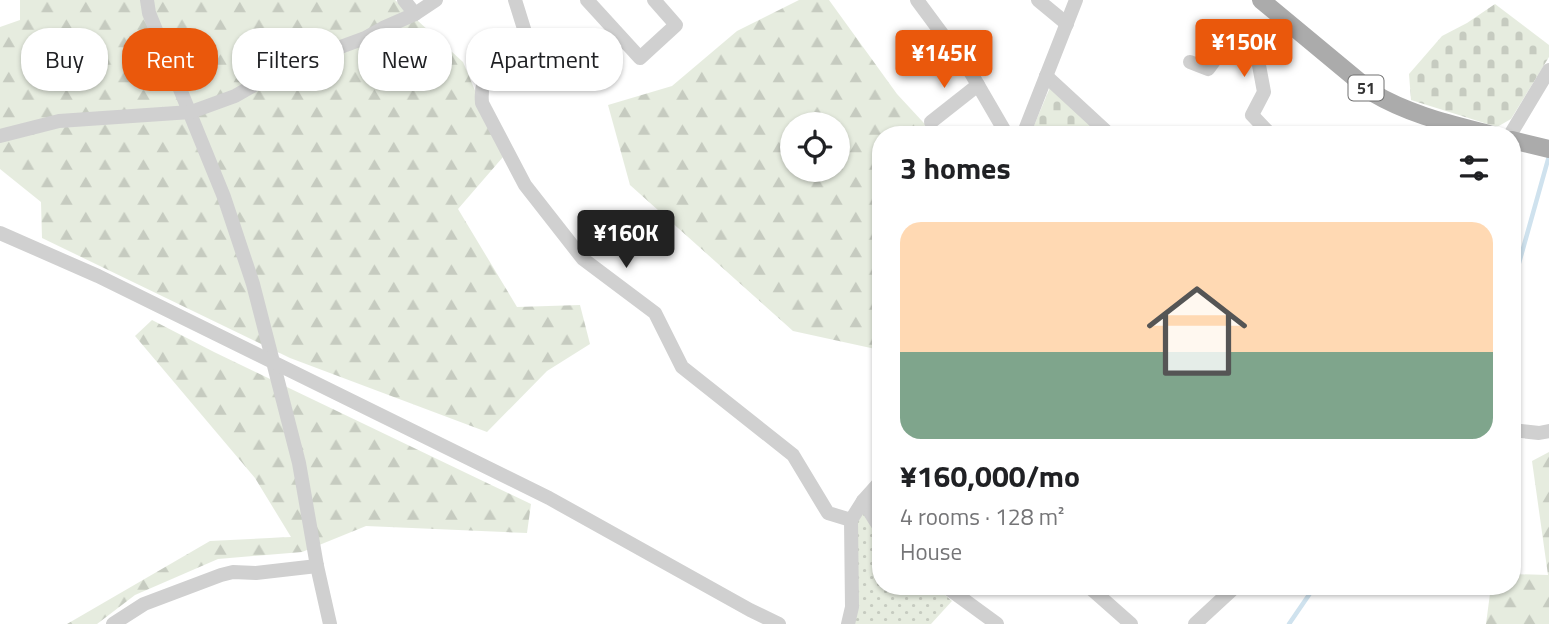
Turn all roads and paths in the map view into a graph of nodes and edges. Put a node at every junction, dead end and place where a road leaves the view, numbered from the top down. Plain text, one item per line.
1 (147, 0) edge
2 (404, 0) edge
3 (436, 0) edge
4 (515, 0) edge
5 (587, 0) edge
6 (654, 0) edge
7 (917, 0) edge
8 (1038, 0) edge
9 (1076, 0) edge
10 (1261, 0) edge
11 (415, 14) junction
12 (1287, 22) junction
13 (1067, 24) junction
14 (1258, 60) junction
15 (1190, 62) dead end
16 (1549, 70) edge
17 (1046, 76) junction
18 (978, 85) junction
19 (191, 112) junction
20 (931, 122) dead end
21 (1002, 126) edge
22 (1027, 126) edge
23 (1100, 126) edge
24 (1262, 126) edge
25 (1459, 126) edge
26 (1517, 126) edge
27 (0, 136) edge
28 (1521, 140) edge
29 (1546, 148) edge
30 (0, 233) edge
31 (273, 362) junction
32 (1521, 431) edge
33 (1549, 431) edge
34 (872, 491) edge
35 (863, 501) junction
36 (872, 515) edge
37 (851, 520) junction
38 (317, 566) junction
39 (958, 595) edge
40 (1098, 595) edge
41 (1226, 595) edge
42 (113, 624) edge
43 (330, 624) edge
44 (779, 624) edge
45 (848, 624) edge
46 (997, 624) edge
47 (1131, 624) edge
48 (1195, 624) edge

1 - 19 street
2 - 11 street
3 - 11 street
4 - 37 street
5 - 6 street
7 - 18 street
8 - 13 street
9 - 13 street
10 - 12 main road, 51
11 - 19 street
12 - 14 street
12 - 25 main road, 51
13 - 17 street
14 - 15 street
14 - 24 street
16 - 26 street
17 - 22 street
17 - 23 street
18 - 20 street
18 - 21 street
19 - 27 street
19 - 31 street
28 - 29 main road
30 - 31 street
31 - 38 street
31 - 44 street
32 - 33 street
34 - 35 street
35 - 36 street
35 - 37 street
37 - 45 street
38 - 42 street
38 - 43 street
39 - 46 street
40 - 47 street
41 - 48 street

